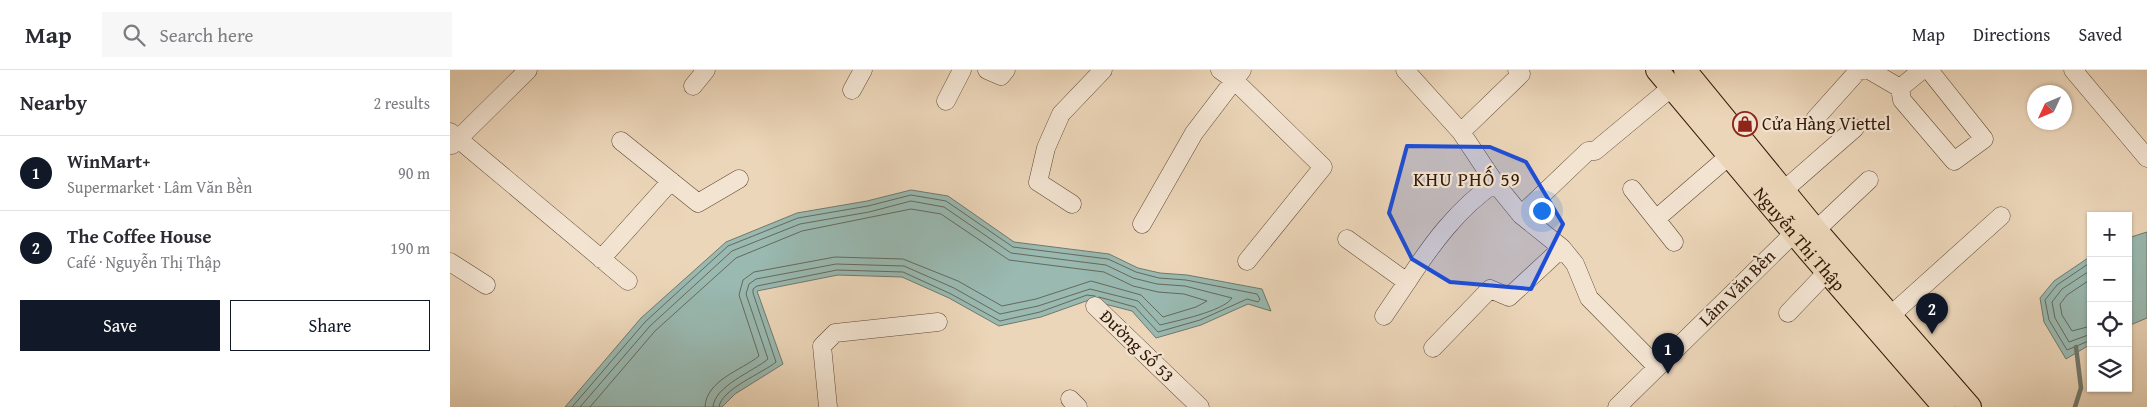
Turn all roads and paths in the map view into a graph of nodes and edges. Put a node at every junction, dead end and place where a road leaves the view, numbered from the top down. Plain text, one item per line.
1 (528, 70) edge
2 (706, 70) edge
3 (863, 70) edge
4 (962, 70) edge
5 (987, 70) edge
6 (1006, 70) edge
7 (1103, 70) edge
8 (1405, 70) edge
9 (1517, 70) edge
10 (1657, 70) edge
11 (1864, 70) edge
12 (1868, 70) edge
13 (1922, 70) edge
14 (1929, 70) edge
15 (1232, 73) edge
16 (2081, 73) edge
17 (1682, 75) edge
18 (692, 86) dead end
19 (1900, 88) junction
20 (852, 90) dead end
21 (946, 102) dead end
22 (1815, 119) dead end
23 (1854, 128) dead end
24 (1461, 132) junction
25 (453, 139) edge
26 (621, 141) dead end
27 (1729, 156) junction
28 (2147, 158) edge
29 (739, 179) dead end
30 (1869, 180) dead end
31 (671, 182) junction
32 (1495, 183) junction
33 (1632, 189) dead end
34 (1784, 190) junction
35 (1072, 204) dead end
36 (1521, 215) junction
37 (2001, 216) dead end
38 (1656, 219) junction
39 (1142, 224) dead end
40 (1806, 227) junction
41 (1347, 239) dead end
42 (1674, 242) dead end
43 (1562, 248) junction
44 (601, 260) junction
45 (1247, 261) dead end
46 (450, 262) edge
47 (1827, 272) junction
48 (628, 281) dead end
49 (1407, 282) junction
50 (486, 285) dead end
51 (1095, 306) dead end
52 (1788, 313) dead end
53 (1891, 315) junction
54 (1384, 316) dead end
55 (938, 322) dead end
56 (1433, 348) dead end
57 (1657, 367) junction
58 (828, 407) edge
59 (1200, 407) edge
60 (1617, 407) edge
61 (1944, 407) edge
62 (1970, 407) edge

1 - 25 street
2 - 18 street
3 - 20 street
4 - 21 street
5 - 6 street
7 - 35 street
8 - 24 street
9 - 24 street
10 - 17 main road, Nguyễn Thị Thập
11 - 22 street
12 - 19 street
13 - 19 street
14 - 19 street
15 - 39 street
15 - 45 street
16 - 28 street
17 - 27 main road, Nguyễn Thị Thập
17 - 34 main road, Nguyễn Thị Thập
17 - 36 street
23 - 34 street
24 - 32 street
25 - 44 street
26 - 31 street
27 - 38 street
27 - 40 main road, Nguyễn Thị Thập
29 - 31 street
30 - 40 street, Lâm Văn Bền
31 - 44 street
32 - 36 street
32 - 49 street
33 - 38 street
34 - 40 main road, Nguyễn Thị Thập
36 - 43 street
37 - 53 street
38 - 42 street
40 - 47 main road, Nguyễn Thị Thập
40 - 53 main road, Nguyễn Thị Thập
40 - 57 street, Lâm Văn Bền
41 - 49 street
43 - 56 street
43 - 57 street
44 - 48 street
46 - 50 street
47 - 52 street
47 - 61 main road, Nguyễn Thị Thập
49 - 54 street
51 - 59 street, Đường Số 53
53 - 62 main road, Nguyễn Thị Thập
55 - 58 street
57 - 60 street, Lâm Văn Bền

